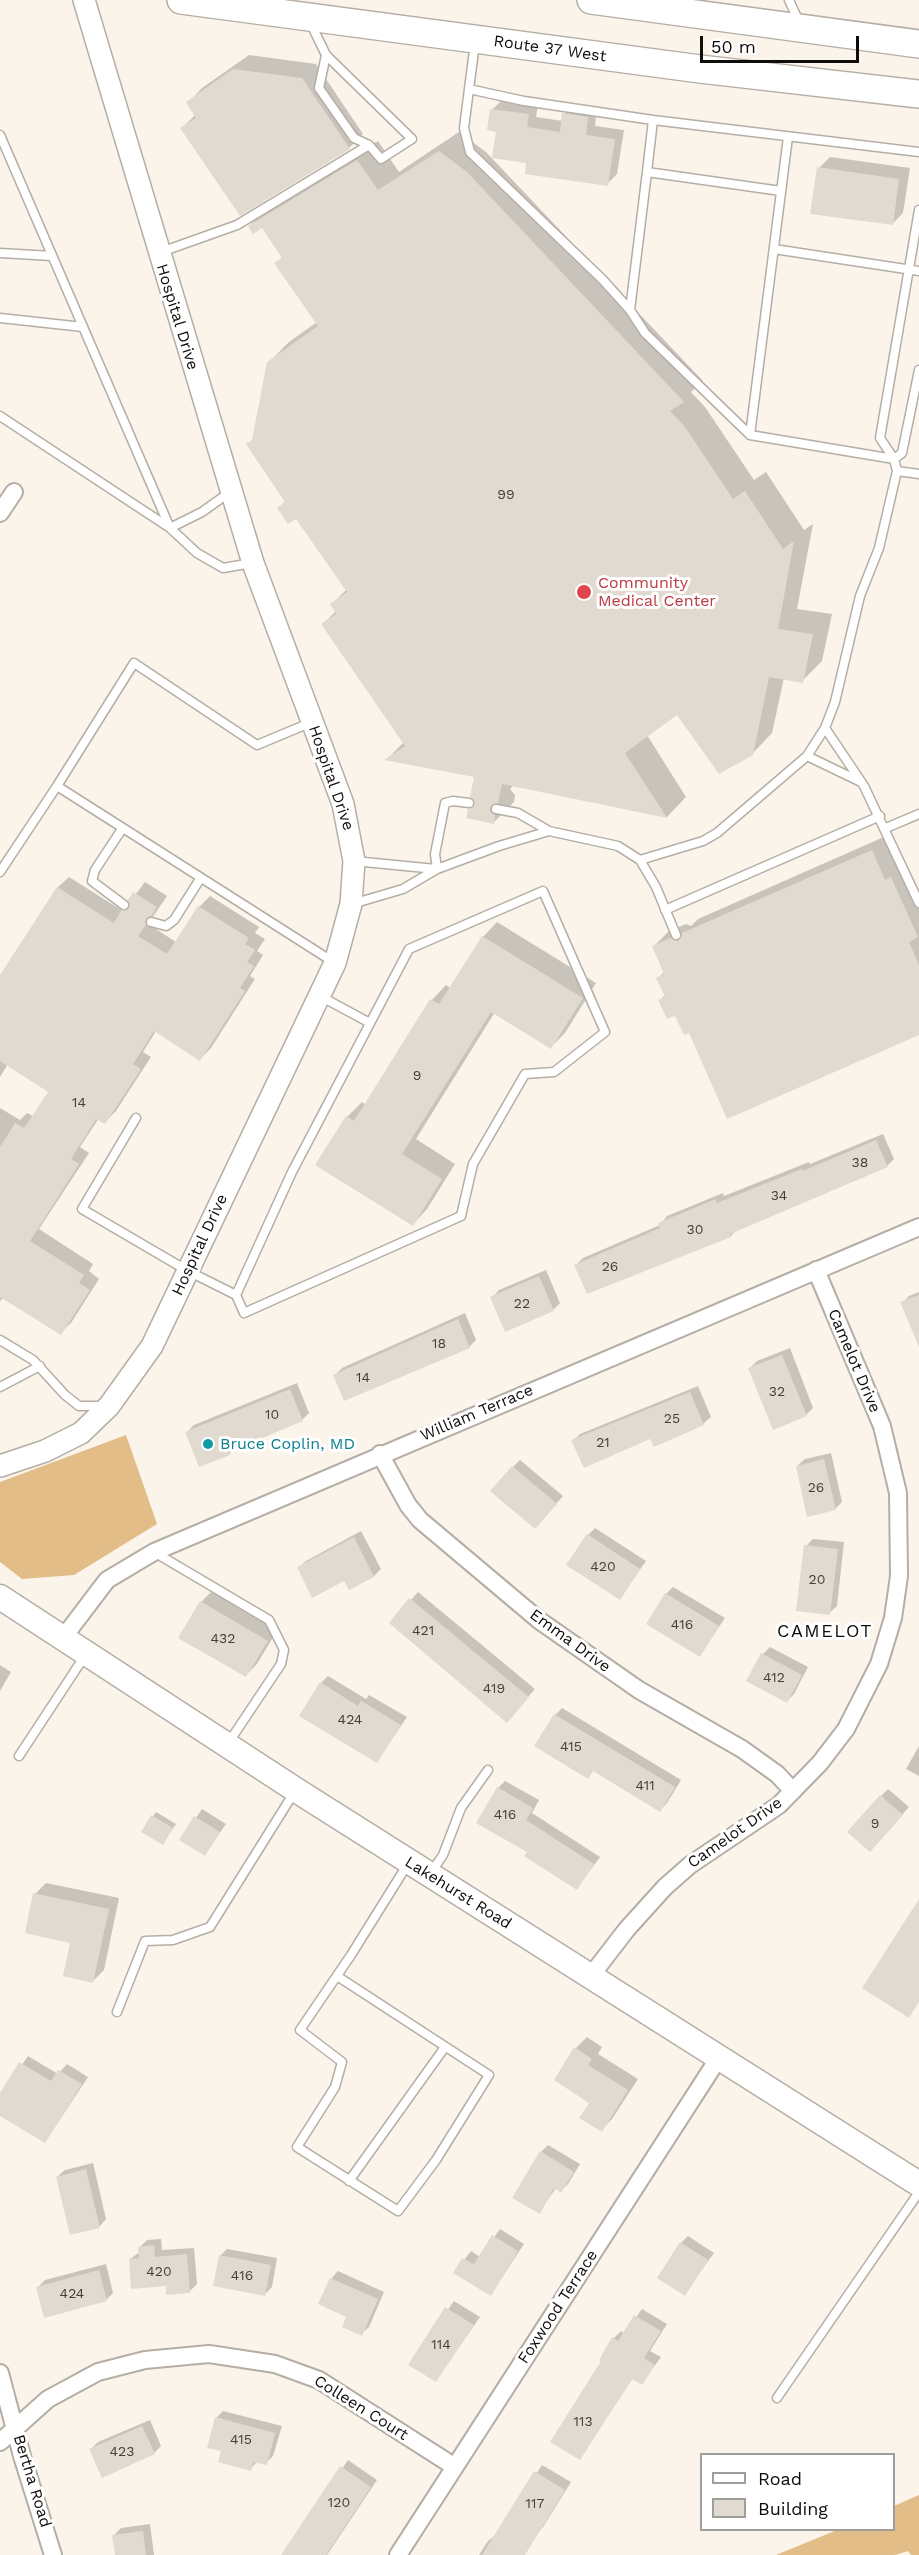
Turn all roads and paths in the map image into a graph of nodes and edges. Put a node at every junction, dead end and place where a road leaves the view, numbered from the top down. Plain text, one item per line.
1 (84, 0) edge
2 (181, 0) edge
3 (591, 0) edge
4 (789, 0) edge
5 (307, 17) junction
6 (802, 28) junction
7 (476, 39) junction
8 (919, 44) edge
9 (326, 55) junction
10 (469, 89) junction
11 (919, 94) edge
12 (653, 120) junction
13 (0, 135) edge
14 (788, 137) junction
15 (369, 145) junction
16 (919, 152) edge
17 (647, 172) junction
18 (781, 192) junction
19 (919, 210) edge
20 (774, 249) junction
21 (0, 253) edge
22 (158, 253) junction
23 (52, 256) junction
24 (909, 269) junction
25 (919, 271) edge
26 (630, 310) junction
27 (0, 318) edge
28 (83, 327) junction
29 (919, 370) edge
30 (0, 416) edge
31 (750, 435) junction
32 (894, 459) junction
33 (897, 471) junction
34 (919, 474) edge
35 (14, 492) dead end
36 (231, 492) junction
37 (0, 513) edge
38 (170, 528) junction
39 (253, 563) junction
40 (312, 722) junction
41 (825, 728) junction
42 (807, 756) junction
43 (861, 782) junction
44 (57, 786) junction
45 (469, 803) dead end
46 (496, 809) dead end
47 (919, 813) edge
48 (880, 816) junction
49 (886, 828) junction
50 (122, 829) junction
51 (549, 831) junction
52 (640, 860) junction
53 (354, 861) junction
54 (436, 869) junction
55 (0, 872) edge
56 (200, 879) junction
57 (919, 903) edge
58 (351, 904) junction
59 (124, 905) dead end
60 (665, 910) junction
61 (151, 922) dead end
62 (676, 936) dead end
63 (335, 963) junction
64 (319, 996) junction
65 (370, 1023) junction
66 (136, 1118) dead end
67 (919, 1227) edge
68 (816, 1270) junction
69 (188, 1271) junction
70 (236, 1295) junction
71 (0, 1340) edge
72 (40, 1366) junction
73 (0, 1387) edge
74 (109, 1406) junction
75 (380, 1454) junction
76 (0, 1467) edge
77 (154, 1552) junction
78 (0, 1597) edge
79 (63, 1638) junction
80 (86, 1654) junction
81 (227, 1745) junction
82 (19, 1756) dead end
83 (488, 1770) dead end
84 (296, 1790) junction
85 (793, 1791) junction
86 (409, 1862) junction
87 (430, 1874) junction
88 (337, 1976) junction
89 (590, 1977) junction
90 (117, 2012) dead end
91 (445, 2047) junction
92 (718, 2059) junction
93 (349, 2181) junction
94 (919, 2184) edge
95 (919, 2192) edge
96 (0, 2373) edge
97 (777, 2398) dead end
98 (16, 2427) junction
99 (0, 2442) edge
100 (455, 2467) junction
101 (53, 2555) edge
102 (398, 2555) edge

1 - 22 street, Hospital Drive
2 - 5 highway, Route 37 West
3 - 6 highway
4 - 6 lane
5 - 7 highway, Route 37 West
5 - 9 lane
6 - 8 highway
7 - 10 lane
7 - 11 highway, Route 37 West
9 - 15 lane
9 - 15 lane
10 - 12 lane
10 - 26 lane
12 - 14 lane
12 - 17 lane
13 - 23 lane
14 - 16 lane
14 - 18 lane
15 - 22 lane
17 - 18 lane
17 - 26 lane
18 - 20 lane
19 - 24 lane
20 - 24 lane
20 - 31 lane
21 - 23 lane
22 - 36 street, Hospital Drive
23 - 28 lane
24 - 25 lane
24 - 32 lane
26 - 31 lane
27 - 28 lane
28 - 38 lane
29 - 32 lane
30 - 38 lane
31 - 32 lane
32 - 33 lane
33 - 34 lane
33 - 41 lane
35 - 37 street
36 - 38 lane
36 - 39 street, Hospital Drive
38 - 39 lane
39 - 40 street, Hospital Drive
40 - 44 lane
40 - 53 street, Hospital Drive
41 - 42 lane
41 - 43 lane
42 - 43 lane
42 - 52 lane
43 - 48 lane
44 - 50 lane
44 - 55 lane
45 - 54 lane
46 - 51 lane
47 - 49 lane
48 - 49 lane
48 - 60 lane
49 - 57 lane
50 - 56 lane
50 - 59 lane
51 - 52 lane
51 - 54 lane
52 - 60 lane
53 - 54 lane
53 - 58 street, Hospital Drive
54 - 58 lane
56 - 61 lane
56 - 63 lane
58 - 63 street, Hospital Drive
60 - 62 lane
63 - 64 street, Hospital Drive
64 - 65 lane
64 - 69 street, Hospital Drive
65 - 70 lane
65 - 70 lane
66 - 69 lane
67 - 68 street, William Terrace
68 - 75 street, William Terrace
68 - 85 street, Camelot Drive
69 - 70 lane
69 - 74 street, Hospital Drive
71 - 72 lane
72 - 73 lane
72 - 74 lane
74 - 76 street, Hospital Drive
75 - 77 street, William Terrace
75 - 85 street, Emma Drive
77 - 79 street, William Terrace
77 - 81 lane
78 - 79 main road, Lakehurst Road
79 - 80 main road, Lakehurst Road
80 - 81 main road, Lakehurst Road
80 - 82 lane
81 - 84 main road, Lakehurst Road
83 - 87 lane
84 - 86 main road, Lakehurst Road
84 - 90 lane
85 - 89 street, Camelot Drive
86 - 87 main road, Lakehurst Road
86 - 88 lane
87 - 89 main road, Lakehurst Road
88 - 91 lane
88 - 93 lane
89 - 92 main road, Lakehurst Road
91 - 93 lane
91 - 93 lane
92 - 94 main road, Lakehurst Road
92 - 100 street, Foxwood Terrace
95 - 97 lane
96 - 98 street, Bertha Road
98 - 99 street, Colleen Court
98 - 100 street, Colleen Court
98 - 101 street, Bertha Road
100 - 102 street, Foxwood Terrace

